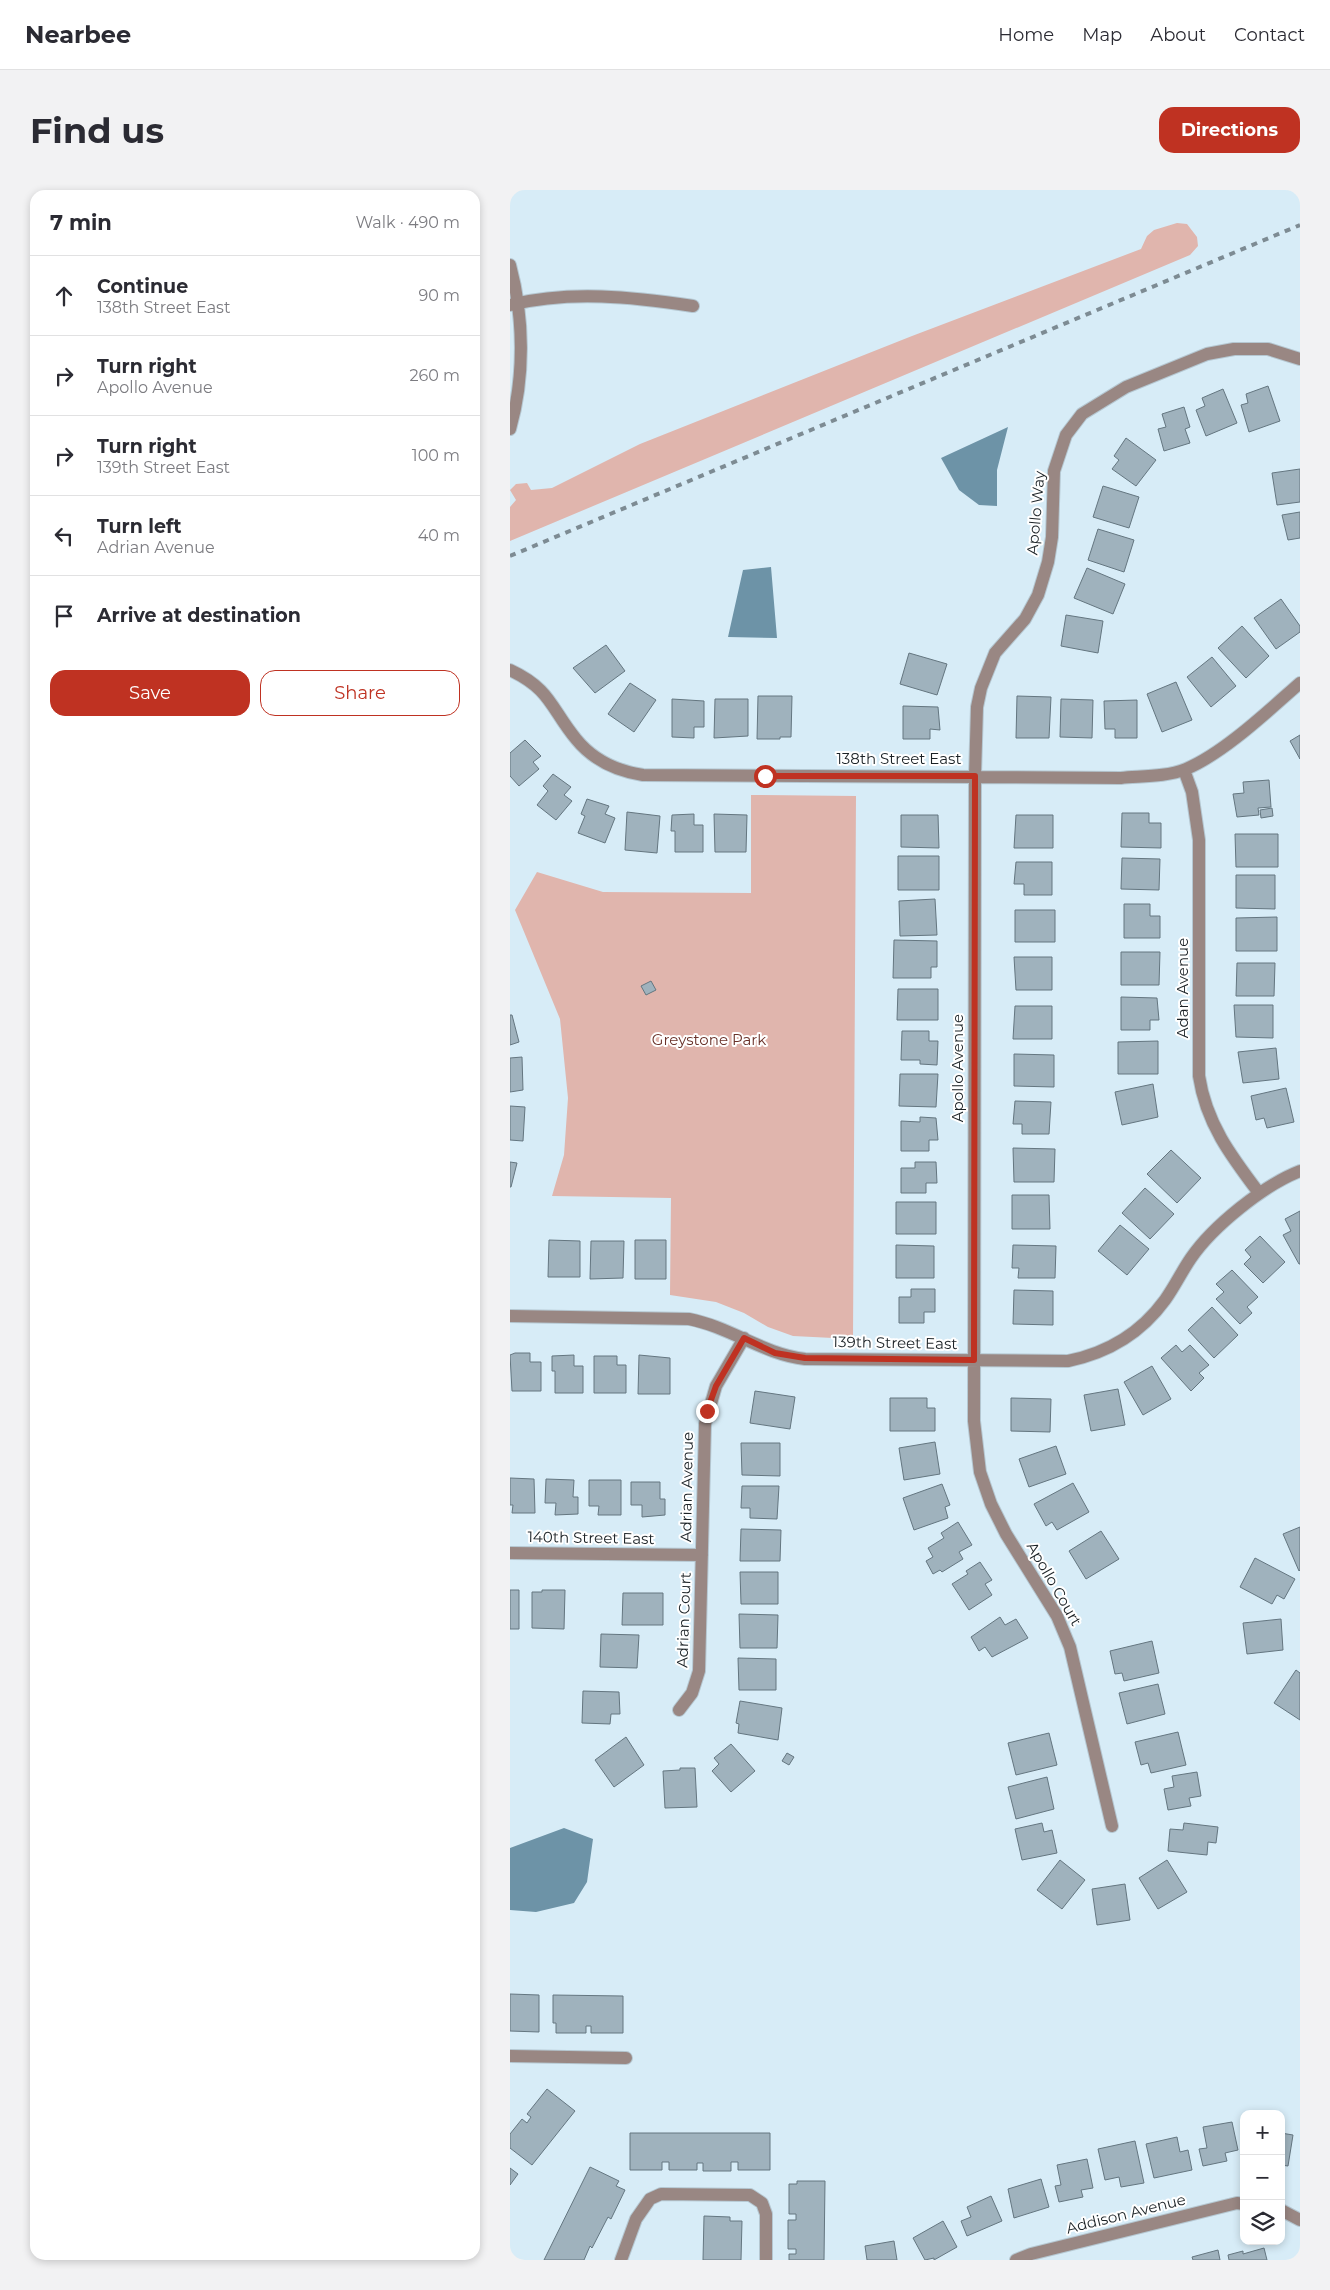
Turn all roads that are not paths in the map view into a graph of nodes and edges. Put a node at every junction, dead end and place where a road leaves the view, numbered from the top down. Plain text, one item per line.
1 (510, 265) edge
2 (514, 304) edge
3 (692, 306) dead end
4 (1300, 359) edge
5 (510, 429) edge
6 (510, 670) edge
7 (1300, 684) edge
8 (1184, 770) junction
9 (975, 776) junction
10 (1300, 1171) edge
11 (1259, 1193) junction
12 (510, 1316) edge
13 (744, 1338) junction
14 (974, 1360) junction
15 (510, 1552) edge
16 (702, 1555) junction
17 (679, 1710) dead end
18 (1112, 1826) dead end
19 (510, 2056) edge
20 (626, 2058) dead end
21 (1240, 2203) edge
22 (1285, 2212) edge
23 (1300, 2220) edge
24 (622, 2260) edge
25 (766, 2260) edge
26 (1016, 2260) edge

1 - 2 street
2 - 3 street
2 - 5 street
4 - 9 street, Apollo Way
6 - 9 street, 138th Street East
7 - 8 street, 138th Street East
8 - 9 street, 138th Street East
8 - 11 street, Adan Avenue
9 - 14 street, Apollo Avenue
10 - 11 street, 139th Street East
11 - 14 street, 139th Street East
12 - 13 street, 139th Street East
13 - 14 street, 139th Street East
13 - 16 street, Adrian Avenue
14 - 18 street, Apollo Court
15 - 16 street, 140th Street East
16 - 17 street, Adrian Court
19 - 20 street
21 - 26 street, Addison Avenue
22 - 23 street
24 - 25 street

